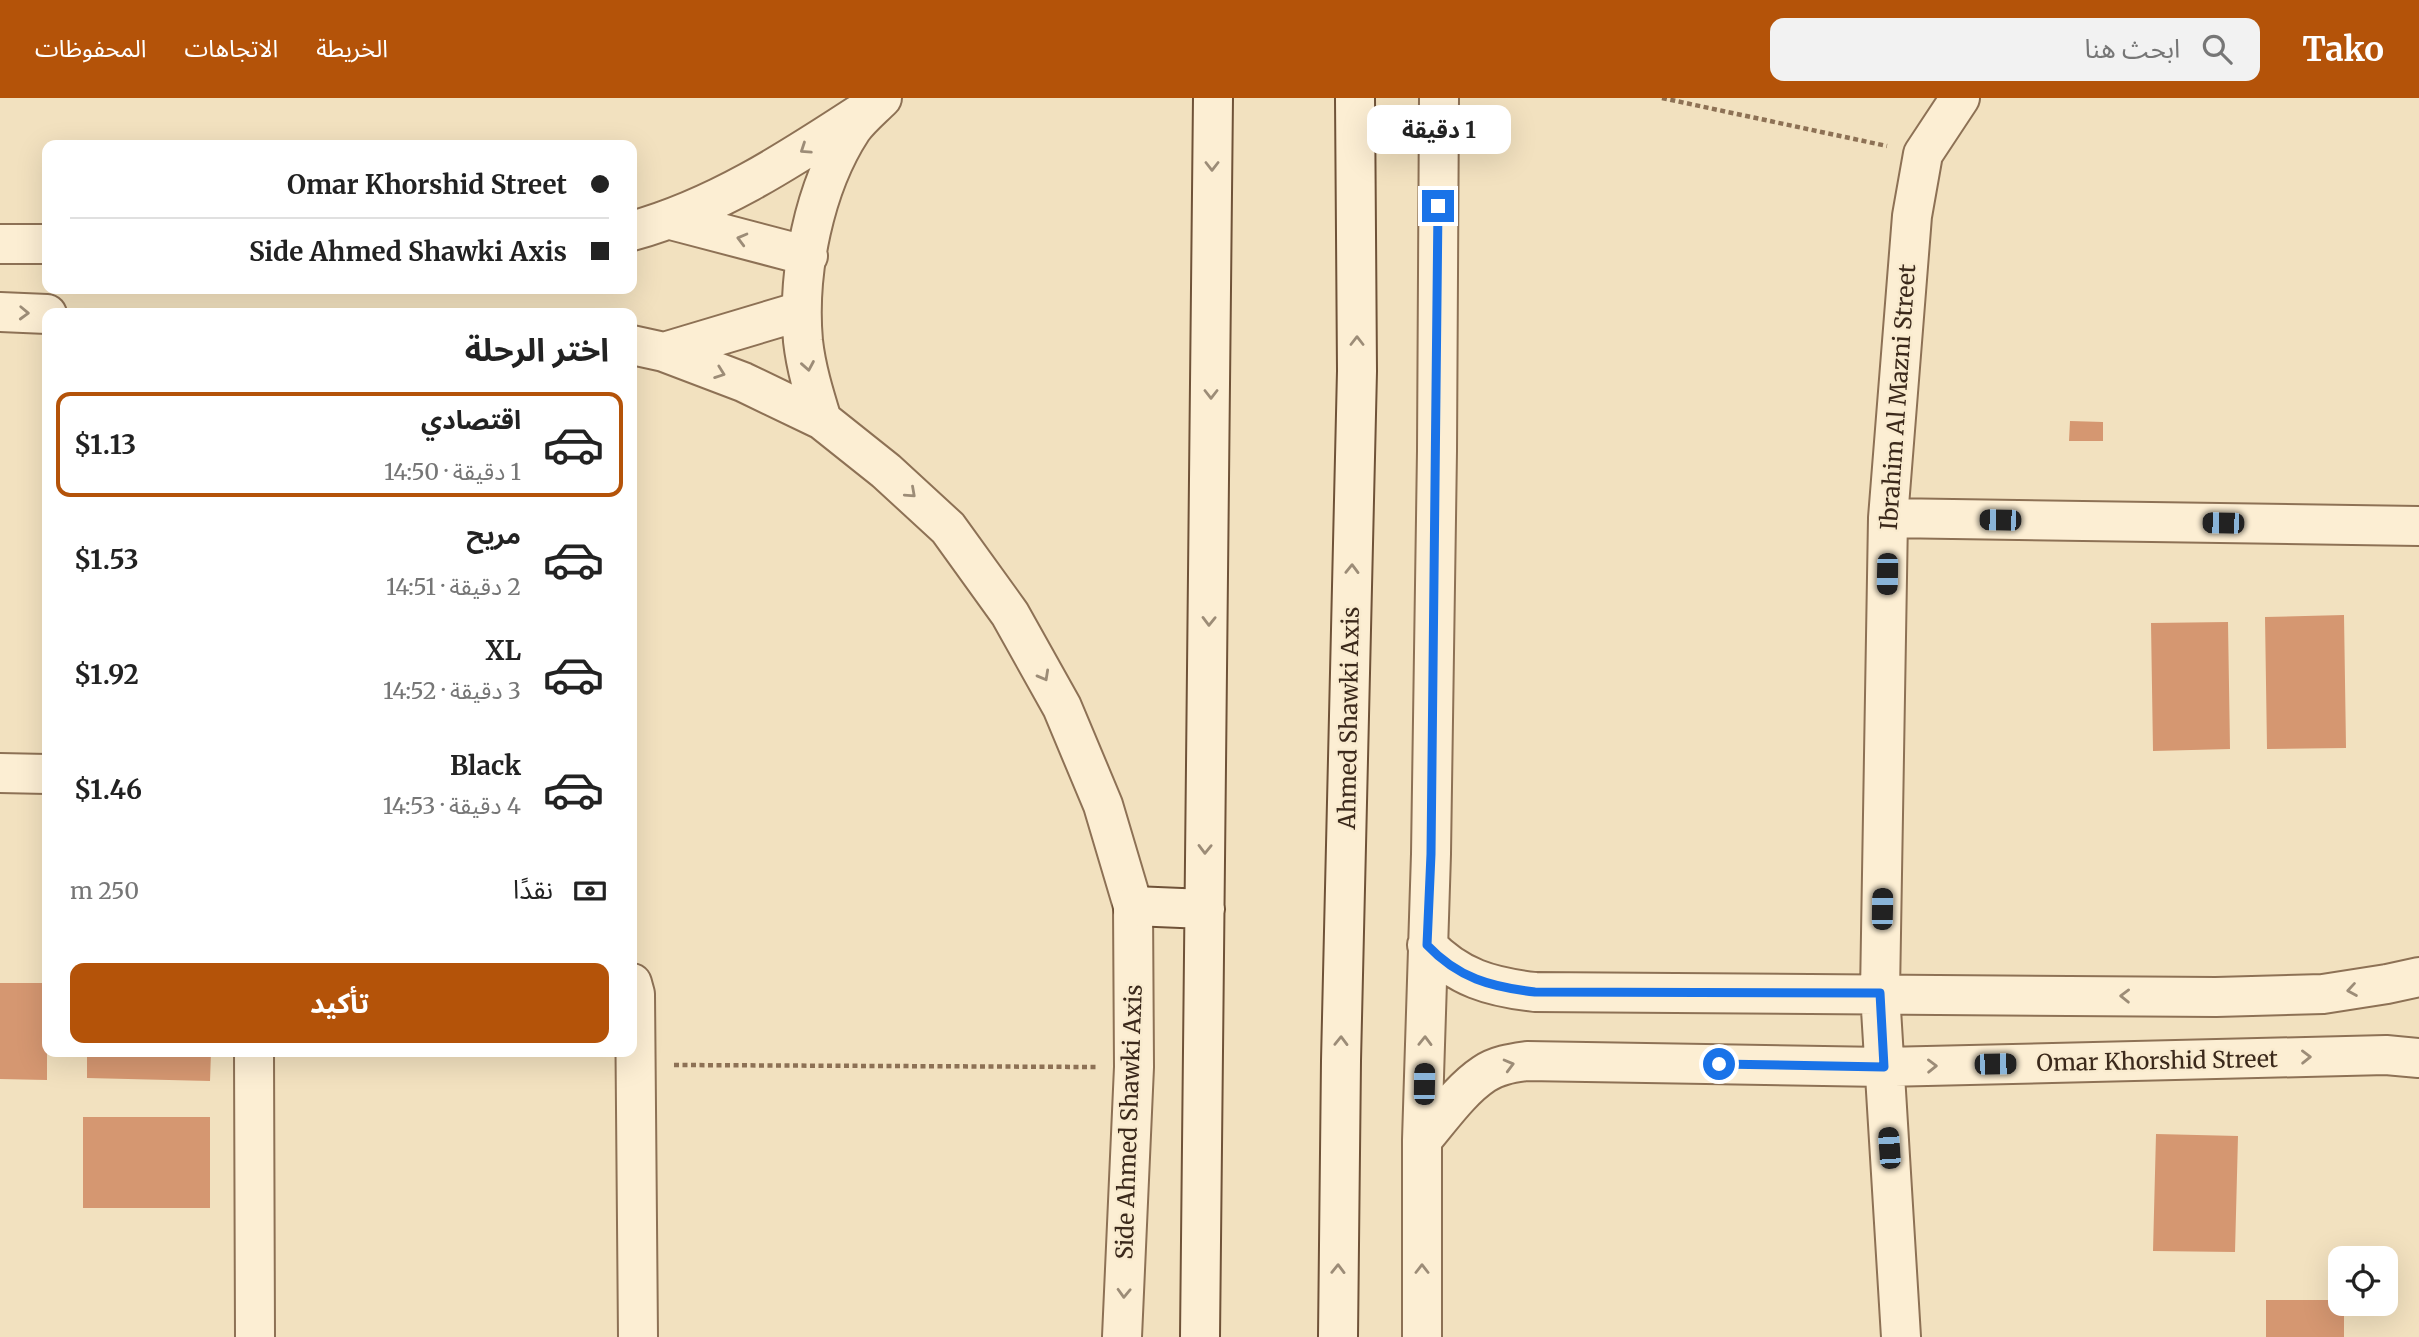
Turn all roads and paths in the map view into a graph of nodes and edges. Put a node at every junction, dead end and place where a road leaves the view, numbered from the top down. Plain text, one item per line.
1 (882, 98) edge
2 (1213, 98) edge
3 (1355, 98) edge
4 (1439, 98) edge
5 (1662, 98) edge
6 (1960, 98) edge
7 (1923, 154) junction
8 (671, 220) junction
9 (637, 230) edge
10 (0, 244) edge
11 (42, 244) edge
12 (808, 256) junction
13 (801, 311) junction
14 (0, 312) edge
15 (42, 314) edge
16 (648, 349) edge
17 (822, 420) junction
18 (1888, 518) junction
19 (2419, 526) edge
20 (0, 773) edge
21 (42, 774) edge
22 (1133, 906) junction
23 (1205, 909) junction
24 (1427, 945) junction
25 (2419, 977) edge
26 (1880, 993) junction
27 (254, 1057) edge
28 (635, 1057) edge
29 (2419, 1058) edge
30 (635, 1064) junction
31 (1134, 1067) junction
32 (1884, 1067) junction
33 (1422, 1140) junction
34 (255, 1337) edge
35 (638, 1337) edge
36 (1122, 1337) edge
37 (1200, 1337) edge
38 (1338, 1337) edge
39 (1422, 1337) edge
40 (1901, 1337) edge

1 -> 8 street
1 - 12 street
2 -> 23 street
38 -> 3 street, Ahmed Shawki Axis
4 - 24 street
5 - 7 path
6 - 7 street, Ibrahim Al Mazni Street
7 - 18 street, Ibrahim Al Mazni Street
8 - 9 street
12 -> 8 street
10 - 11 street
12 - 13 street
13 - 16 street
13 -> 17 street
14 -> 15 street
16 -> 17 street, Side Ahmed Shawki Axis
17 -> 22 street, Side Ahmed Shawki Axis
18 - 19 street
18 - 26 street, Ibrahim Al Mazni Street
20 - 21 street
22 - 23 street
22 - 31 street, Side Ahmed Shawki Axis
23 - 37 street
24 - 26 street
33 -> 24 street
25 -> 26 street
26 - 32 street, Ibrahim Al Mazni Street
27 - 34 street
28 - 30 street
32 -> 29 street, Omar Khorshid Street
30 - 31 path
30 - 35 street
31 -> 36 street, Side Ahmed Shawki Axis
33 -> 32 street, Omar Khorshid Street
32 - 40 street, Ibrahim Al Mazni Street
39 -> 33 street

